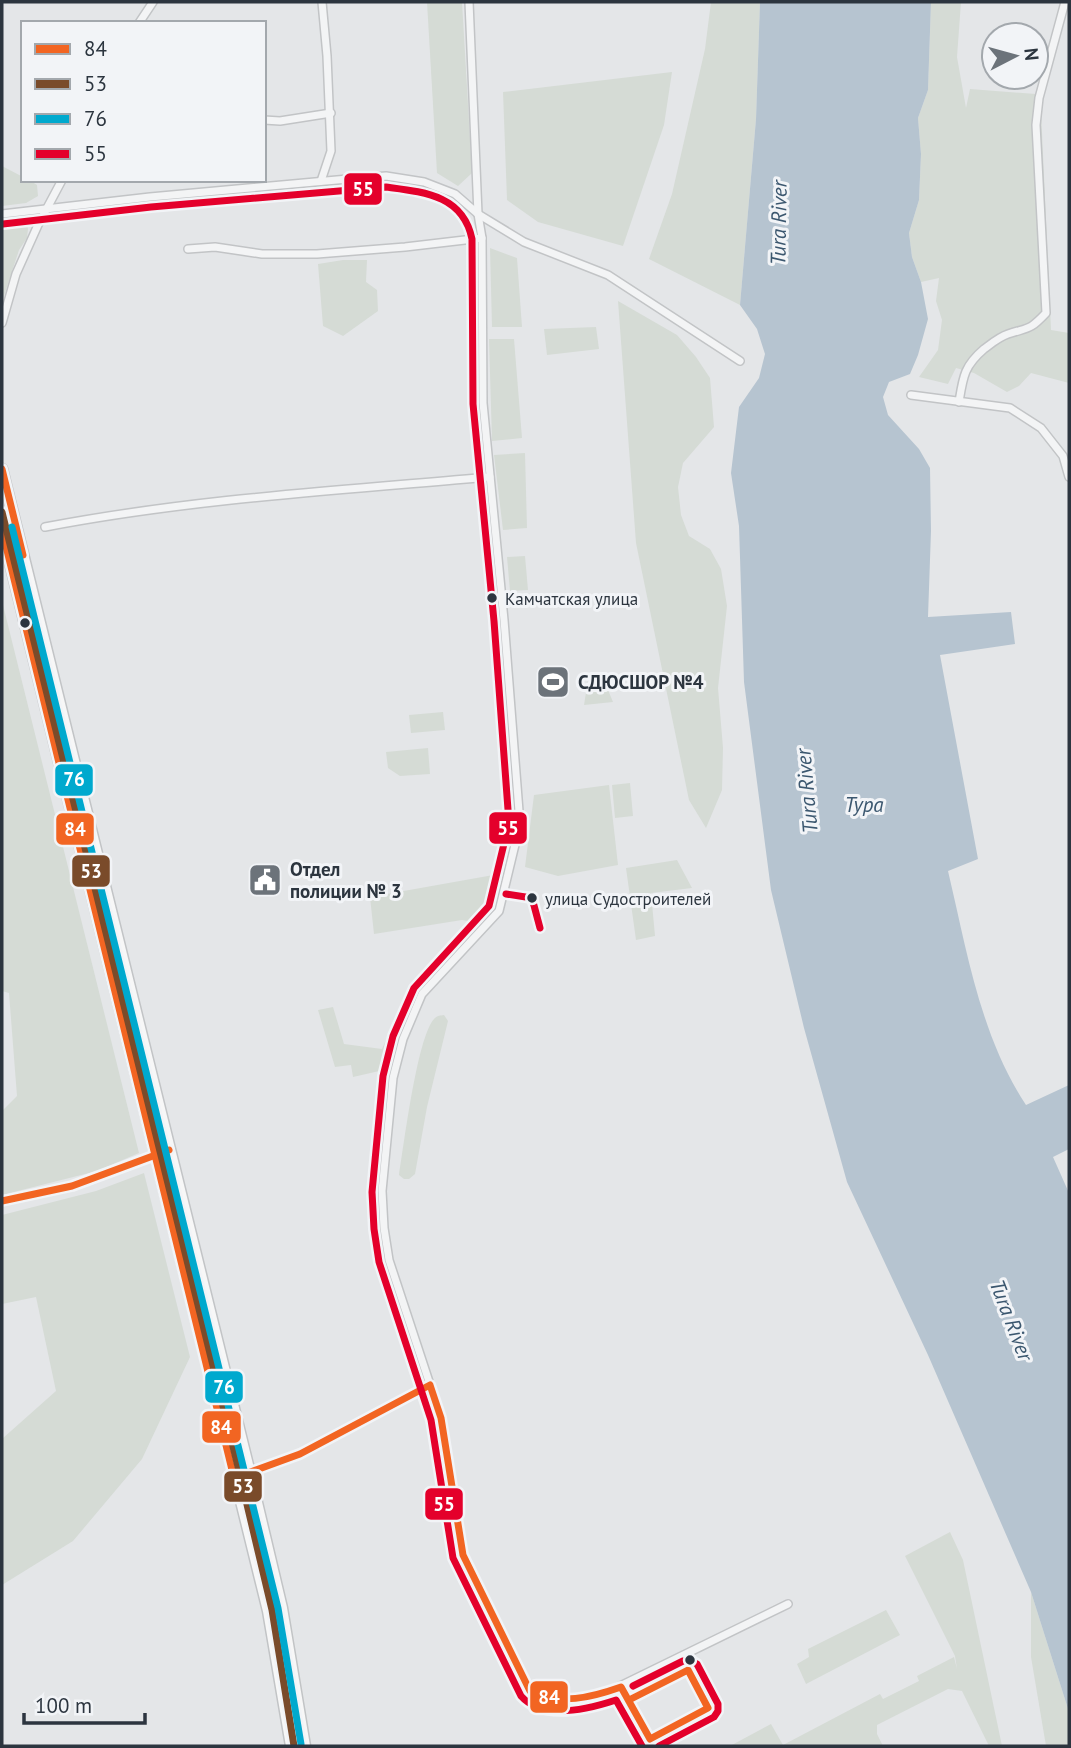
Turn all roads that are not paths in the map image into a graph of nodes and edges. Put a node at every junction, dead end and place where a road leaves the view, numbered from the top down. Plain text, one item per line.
1 (153, 2) edge
2 (322, 2) edge
3 (469, 2) edge
4 (1065, 2) edge
5 (140, 21) edge
6 (331, 113) junction
7 (266, 120) edge
8 (321, 181) junction
9 (61, 182) edge
10 (48, 208) junction
11 (2, 214) edge
12 (478, 214) junction
13 (482, 238) junction
14 (188, 249) dead end
15 (2, 323) edge
16 (740, 361) dead end
17 (911, 395) dead end
18 (959, 402) junction
19 (2, 469) edge
20 (490, 477) junction
21 (1069, 477) edge
22 (45, 527) dead end
23 (18, 532) junction
24 (2, 533) edge
25 (169, 1150) junction
26 (155, 1156) junction
27 (2, 1201) edge
28 (430, 1385) junction
29 (250, 1473) junction
30 (234, 1478) junction
31 (788, 1604) dead end
32 (291, 1746) edge
33 (305, 1746) edge

1 - 5 street
2 - 6 street
3 - 12 street
4 - 18 street
6 - 7 street
6 - 8 street
8 - 10 street
8 - 12 street
9 - 10 street
10 - 11 street
10 - 15 street
12 - 13 street
12 - 16 street
13 - 14 street
13 - 20 street
17 - 18 street
18 - 21 street
19 - 23 main road
20 - 22 street
20 - 28 street
23 - 24 street
23 - 25 main road
24 - 26 main road
25 - 26 street
25 - 29 main road
26 - 27 street
26 - 30 main road
28 - 29 street
28 - 31 street
29 - 30 street
29 - 33 main road
30 - 32 main road

